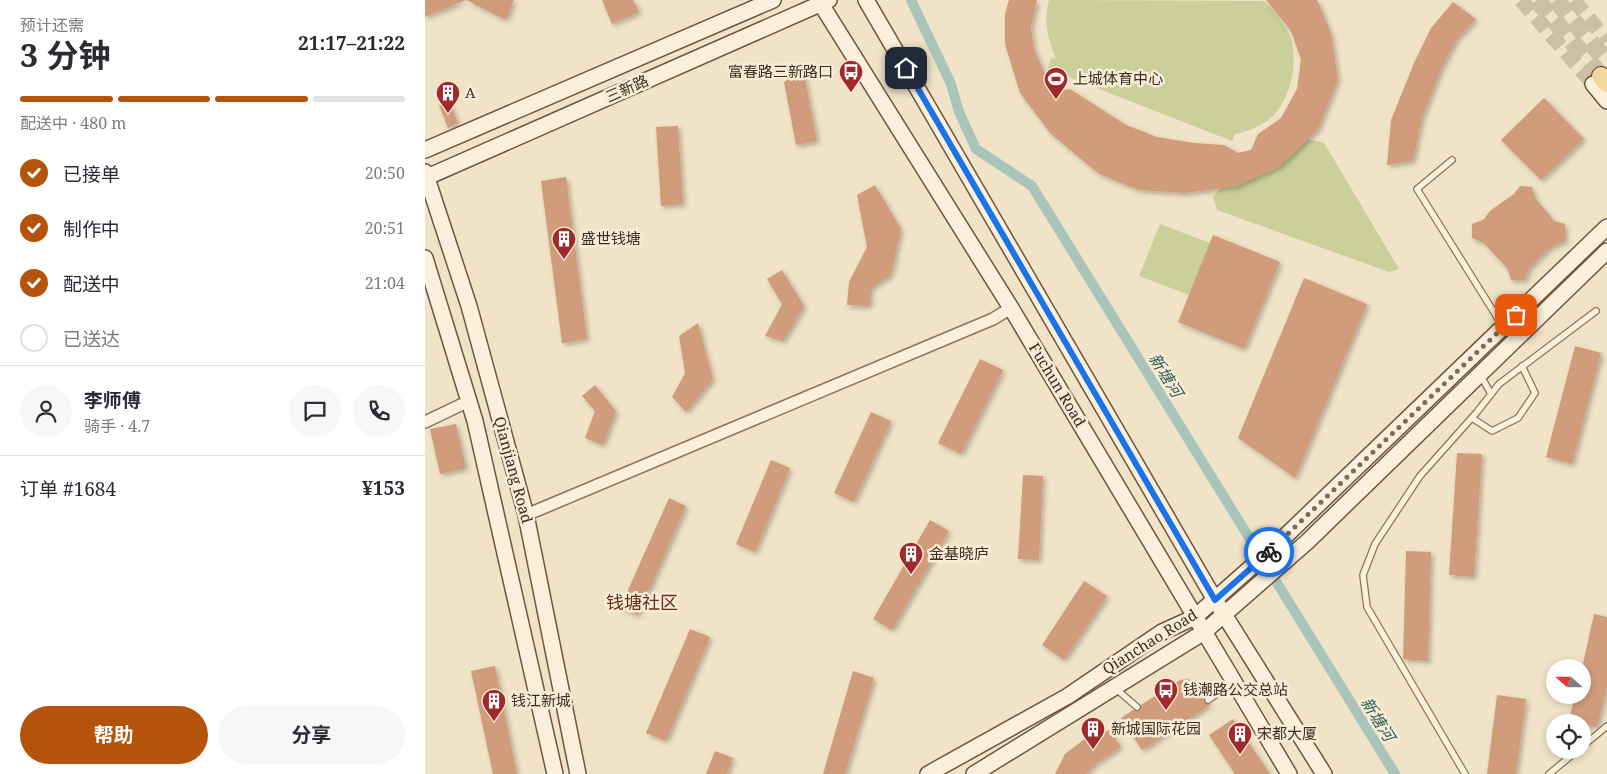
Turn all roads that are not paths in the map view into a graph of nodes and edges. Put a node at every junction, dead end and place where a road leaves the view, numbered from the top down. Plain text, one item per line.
1 (773, 0) edge
2 (866, 0) edge
3 (824, 1) edge
4 (1600, 81) tunnel mouth
5 (1607, 101) edge
6 (425, 150) edge
7 (1453, 160) dead end
8 (426, 175) edge
9 (1607, 227) edge
10 (1607, 251) edge
11 (425, 258) edge
12 (1011, 308) junction
13 (1596, 311) dead end
14 (1503, 327) junction
15 (1522, 366) junction
16 (1480, 374) junction
17 (1491, 394) junction
18 (469, 401) junction
19 (1472, 418) junction
20 (425, 422) edge
21 (526, 515) junction
22 (1215, 600) junction
23 (1224, 614) junction
24 (1195, 617) junction
25 (1204, 632) junction
26 (1234, 683) junction
27 (1115, 688) junction
28 (1208, 700) dead end
29 (1137, 707) dead end
30 (1607, 726) edge
31 (1591, 739) edge
32 (1567, 759) edge
33 (555, 774) edge
34 (578, 774) edge
35 (928, 774) edge
36 (974, 774) edge
37 (1289, 774) edge
38 (1324, 774) edge
39 (1465, 774) edge
40 (1549, 774) edge

1 - 6 main road, 三新路
2 - 22 main road, Fuchun Road
3 - 8 main road, 三新路
3 - 12 main road, Fuchun Road
4 - 5 main road
7 - 14 lane
8 - 21 main road, Qianjiang Road
9 - 14 main road, Qianchao Road
10 - 16 main road, Qianchao Road
11 - 18 main road, Qianjiang Road
12 - 21 street
12 - 24 main road, Fuchun Road
13 - 15 lane
14 - 22 main road, Qianchao Road
15 - 17 lane
15 - 19 lane
16 - 17 lane
16 - 23 main road, Qianchao Road
17 - 19 lane
18 - 20 street
18 - 33 main road, Qianjiang Road
19 - 39 lane
21 - 34 main road, Qianjiang Road
22 - 23 main road, Fuchun Road
22 - 24 main road, Qianchao Road
23 - 25 main road, Qianchao Road
23 - 38 main road, Fuchun Road
24 - 25 main road, Fuchun Road
24 - 35 main road, Qianchao Road
25 - 26 main road, Fuchun Road
25 - 27 main road, Qianchao Road
26 - 28 lane
26 - 37 main road, Fuchun Road
27 - 29 lane
27 - 36 main road, Qianchao Road
30 - 31 lane
32 - 40 lane

